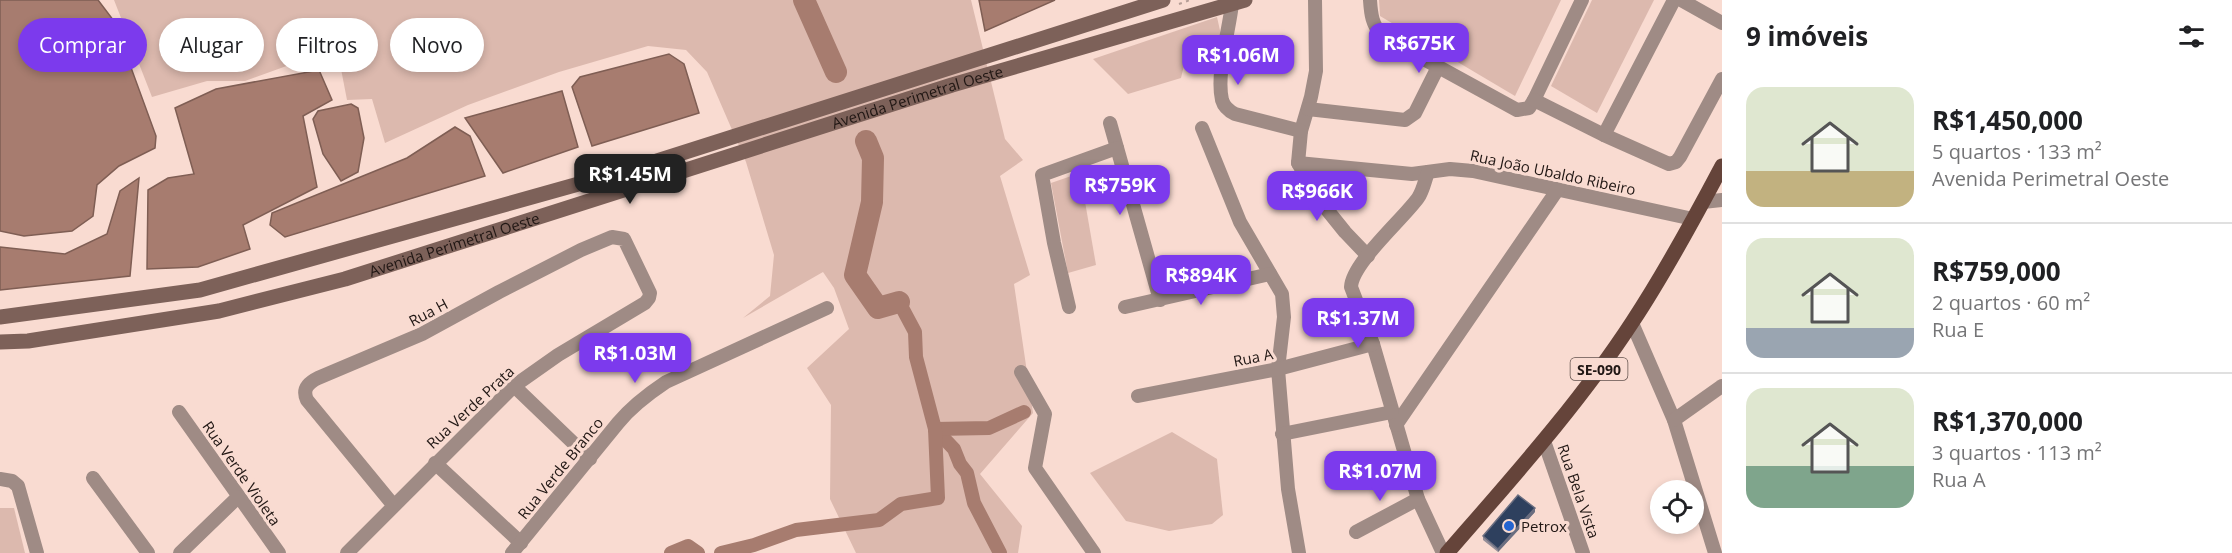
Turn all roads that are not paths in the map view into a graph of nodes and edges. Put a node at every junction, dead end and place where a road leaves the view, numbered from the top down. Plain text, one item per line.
1 (1163, 0) edge
2 (1315, 0) edge
3 (1370, 0) edge
4 (1582, 0) edge
5 (1674, 0) edge
6 (1681, 0) edge
7 (1239, 2) edge
8 (1722, 23) edge
9 (1438, 67) junction
10 (1722, 79) edge
11 (1534, 100) junction
12 (1308, 109) junction
13 (1110, 123) dead end
14 (1202, 128) dead end
15 (1301, 131) junction
16 (1604, 135) junction
17 (1117, 148) junction
18 (1298, 163) junction
19 (1722, 166) edge
20 (1428, 172) junction
21 (1558, 189) junction
22 (1722, 200) edge
23 (1703, 202) junction
24 (1694, 219) junction
25 (1368, 256) junction
26 (1270, 274) junction
27 (1160, 300) junction
28 (1069, 307) dead end
29 (1125, 307) dead end
30 (827, 308) dead end
31 (635, 310) joint
32 (0, 317) edge
33 (1632, 322) junction
34 (0, 342) edge
35 (1373, 344) junction
36 (1278, 369) junction
37 (1021, 372) dead end
38 (514, 386) junction
39 (1722, 386) edge
40 (1138, 396) dead end
41 (179, 412) dead end
42 (1394, 419) junction
43 (1674, 420) junction
44 (1282, 434) junction
45 (1544, 441) junction
46 (590, 459) junction
47 (435, 463) junction
48 (93, 478) dead end
49 (6, 480) edge
50 (238, 497) junction
51 (1418, 499) junction
52 (394, 506) junction
53 (1356, 532) dead end
54 (517, 548) edge
55 (1717, 548) edge
56 (37, 553) edge
57 (148, 553) edge
58 (180, 553) edge
59 (279, 553) edge
60 (347, 553) edge
61 (1094, 553) edge
62 (1299, 553) edge
63 (1445, 553) edge
64 (1583, 553) edge

1 - 32 main road, Avenida Perimetral Oeste
2 - 12 street
3 - 9 street
4 - 11 street
5 - 16 street
6 - 8 street
7 - 15 street
7 - 34 main road, Avenida Perimetral Oeste
9 - 11 street
9 - 12 street
10 - 16 street
11 - 16 street
12 - 15 street
13 - 17 street
14 - 26 street
15 - 18 street
17 - 27 street
17 - 28 street
18 - 20 street, Rua João Ubaldo Ribeiro
18 - 25 street
19 - 23 main road, SE-090
20 - 21 street, Rua João Ubaldo Ribeiro
20 - 25 street
21 - 24 street, Rua João Ubaldo Ribeiro
21 - 42 street
22 - 23 street
23 - 24 main road, SE-090
24 - 33 main road, SE-090
25 - 35 street
26 - 27 street
26 - 36 street
27 - 29 street
30 - 46 street, Rua Verde Branco
31 - 38 street, Rua Verde Prata
31 - 52 street, Rua H
33 - 43 street
33 - 45 main road, SE-090
35 - 36 street, Rua A
35 - 42 street
36 - 40 street, Rua A
36 - 44 street
37 - 61 street
38 - 46 street
38 - 47 street, Rua Verde Prata
39 - 43 street
41 - 50 street, Rua Verde Violeta
42 - 44 street
42 - 51 street
43 - 55 street
44 - 62 street
45 - 63 main road, SE-090
45 - 64 street, Rua Bela Vista
46 - 54 street, Rua Verde Branco
47 - 52 street, Rua Verde Prata
47 - 54 street
48 - 57 street
49 - 56 street
50 - 58 street
50 - 59 street, Rua Verde Violeta
51 - 53 street
51 - 63 street
52 - 60 street, Rua Verde Prata

